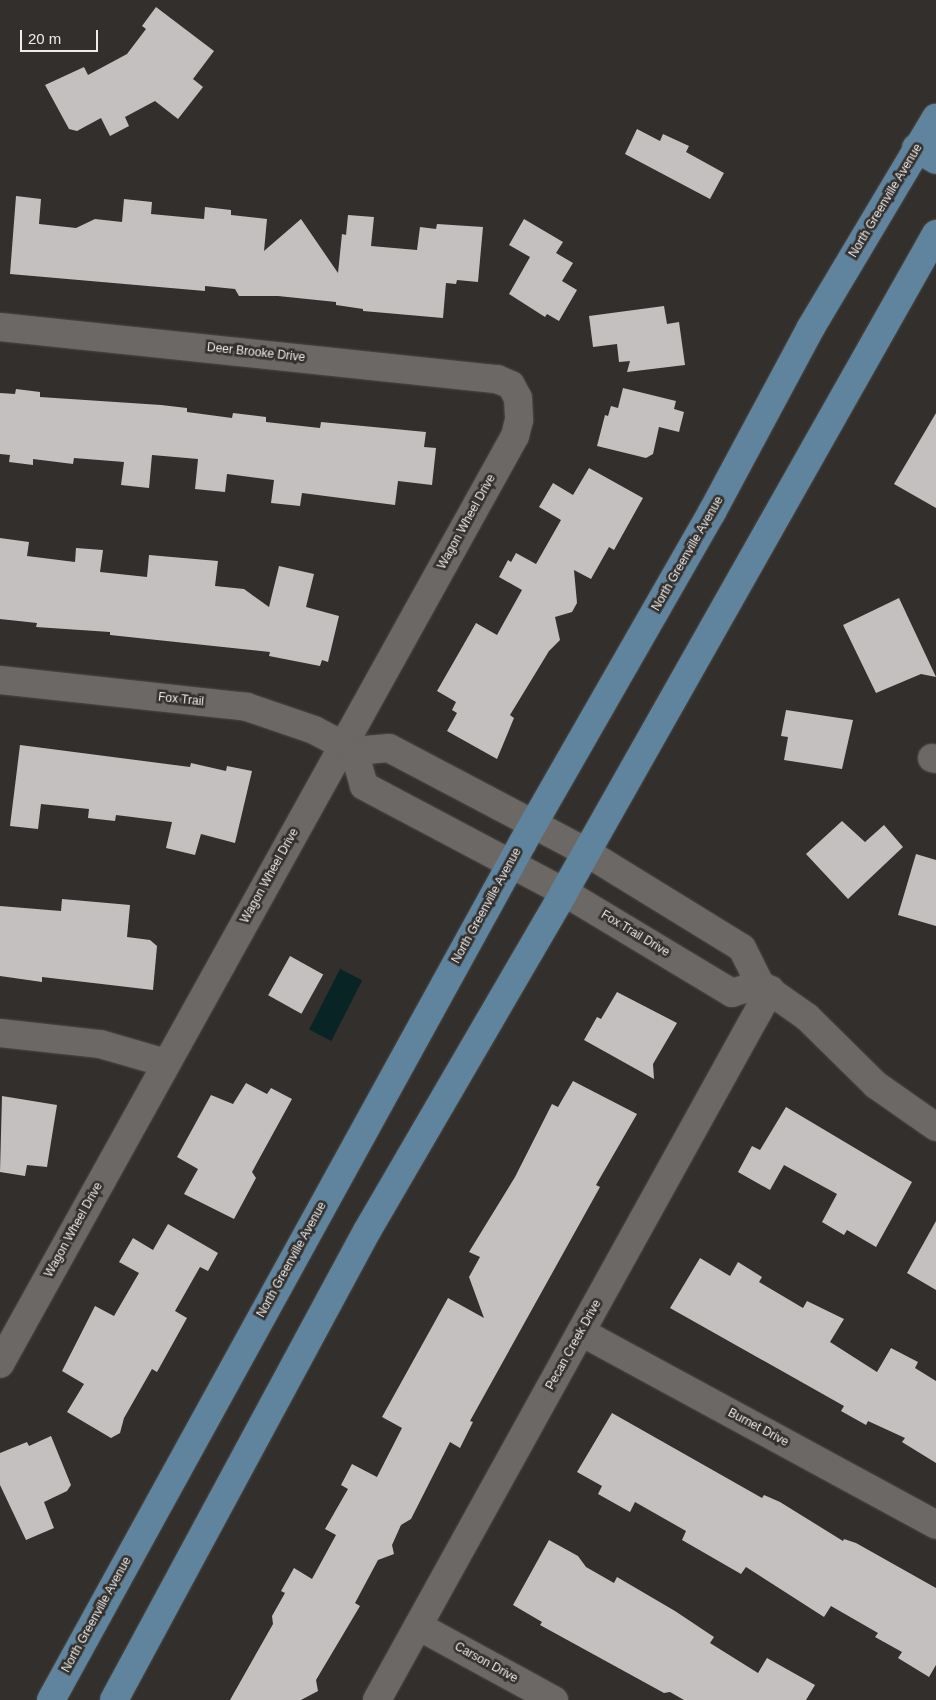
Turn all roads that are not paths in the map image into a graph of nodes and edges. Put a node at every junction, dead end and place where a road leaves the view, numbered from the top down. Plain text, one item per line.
1 (936, 118) edge
2 (926, 154) edge
3 (936, 234) edge
4 (0, 328) edge
5 (511, 384) joint
6 (0, 680) edge
7 (349, 747) junction
8 (534, 823) junction
9 (586, 852) junction
10 (511, 863) junction
11 (564, 892) junction
12 (765, 987) junction
13 (0, 1033) edge
14 (166, 1064) junction
15 (936, 1126) edge
16 (581, 1332) junction
17 (0, 1364) edge
18 (936, 1525) edge
19 (418, 1626) junction
20 (51, 1700) edge
21 (114, 1700) edge
22 (377, 1700) edge
23 (554, 1700) edge

1 - 2 main road, North Greenville Avenue
2 - 8 main road, North Greenville Avenue
3 - 9 main road
4 - 5 street, Deer Brooke Drive
5 - 7 street, Wagon Wheel Drive
6 - 7 street, Fox Trail
7 - 8 street, Fox Trail
7 - 10 street
7 - 14 street, Wagon Wheel Drive
8 - 9 street
8 - 10 main road, North Greenville Avenue
9 - 11 main road
9 - 12 street
10 - 11 street, Fox Trail Drive
10 - 20 main road, North Greenville Avenue
11 - 12 street, Fox Trail Drive
11 - 21 main road
12 - 15 street
12 - 16 street, Pecan Creek Drive
13 - 14 street
14 - 17 street, Wagon Wheel Drive
16 - 18 street, Burnet Drive
16 - 19 street, Pecan Creek Drive
19 - 22 street, Pecan Creek Drive
19 - 23 street, Carson Drive

